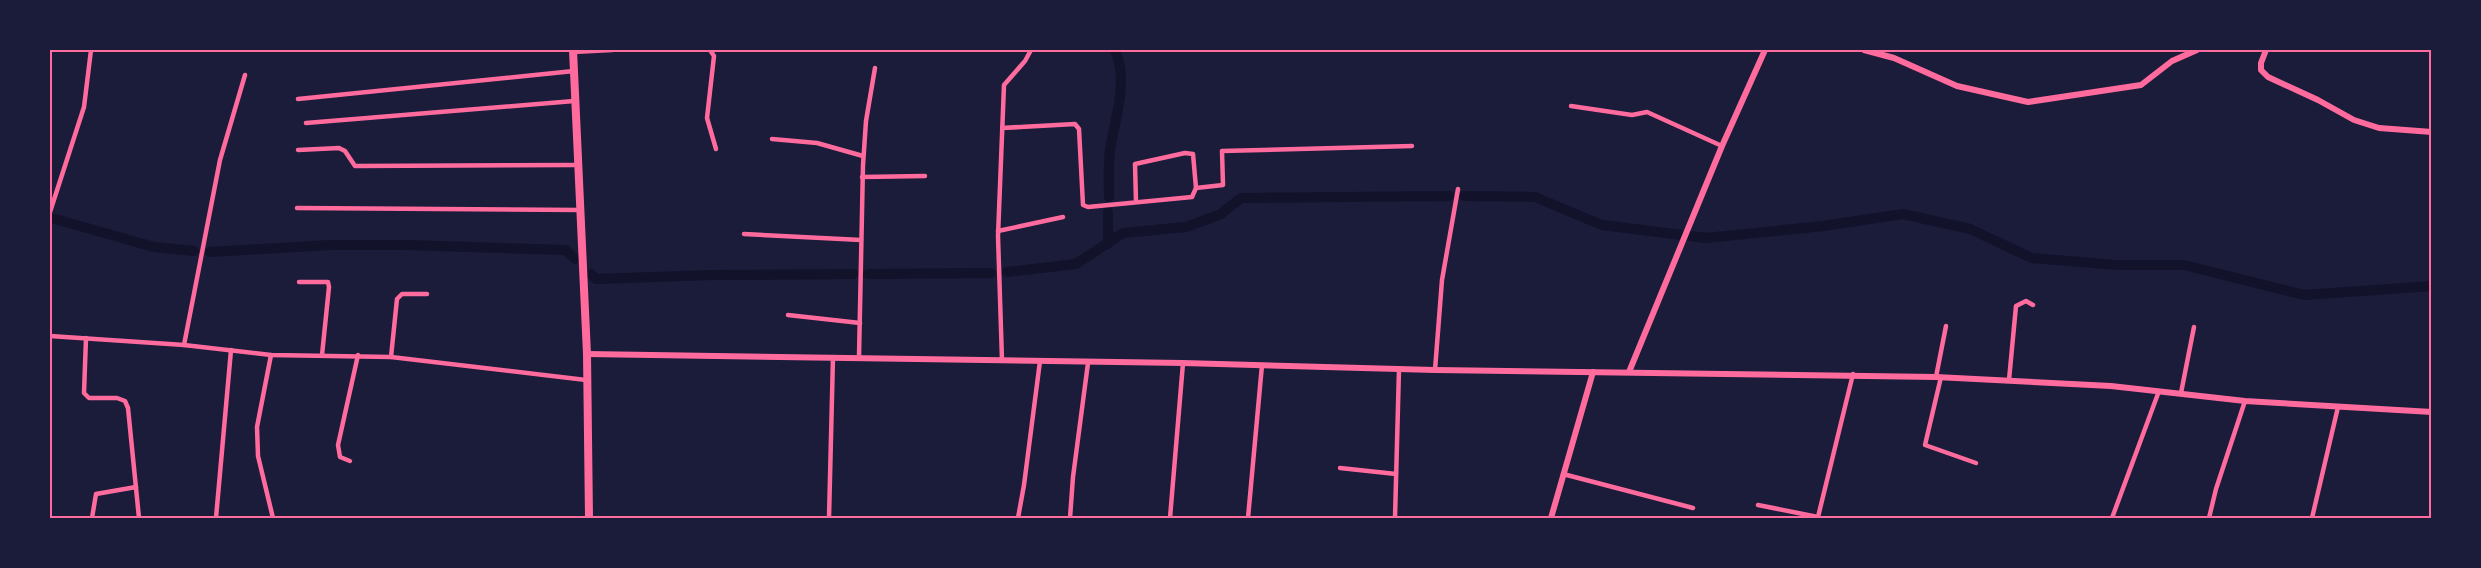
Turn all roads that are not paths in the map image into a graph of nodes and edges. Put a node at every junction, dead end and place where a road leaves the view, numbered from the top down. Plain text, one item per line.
1 (91, 50) edge
2 (612, 50) edge
3 (710, 50) edge
4 (1031, 50) edge
5 (1765, 50) edge
6 (1864, 50) edge
7 (2197, 50) edge
8 (2266, 50) edge
9 (573, 51) edge
10 (875, 68) dead end
11 (574, 71) junction
12 (245, 75) dead end
13 (298, 99) dead end
14 (574, 101) junction
15 (1571, 106) dead end
16 (306, 123) dead end
17 (1002, 128) junction
18 (2432, 132) edge
19 (772, 139) dead end
20 (1412, 146) dead end
21 (1722, 146) junction
22 (716, 149) dead end
23 (298, 150) dead end
24 (863, 156) junction
25 (577, 165) junction
26 (862, 177) junction
27 (925, 177) dead end
28 (1196, 188) junction
29 (1458, 189) dead end
30 (1136, 202) junction
31 (297, 208) dead end
32 (580, 210) junction
33 (50, 212) edge
34 (1063, 217) dead end
35 (998, 231) junction
36 (744, 234) dead end
37 (861, 240) junction
38 (299, 282) dead end
39 (427, 294) dead end
40 (2033, 305) dead end
41 (788, 315) dead end
42 (860, 323) junction
43 (1946, 326) dead end
44 (2194, 327) dead end
45 (50, 336) edge
46 (86, 338) junction
47 (184, 345) junction
48 (231, 350) junction
49 (271, 354) junction
50 (587, 354) junction
51 (322, 355) junction
52 (358, 356) junction
53 (391, 357) junction
54 (833, 357) junction
55 (859, 357) junction
56 (1002, 360) junction
57 (1040, 361) junction
58 (1088, 363) junction
59 (1183, 363) junction
60 (1262, 365) junction
61 (1399, 369) junction
62 (1435, 370) junction
63 (1593, 372) junction
64 (1629, 372) junction
65 (1853, 374) junction
66 (1939, 377) junction
67 (586, 380) junction
68 (2009, 380) junction
69 (2159, 391) junction
70 (2181, 393) junction
71 (2245, 401) junction
72 (2338, 407) junction
73 (2432, 412) edge
74 (350, 461) dead end
75 (1976, 463) dead end
76 (1340, 468) dead end
77 (1396, 474) junction
78 (1563, 474) junction
79 (136, 487) junction
80 (1758, 505) dead end
81 (1693, 508) dead end
82 (1808, 515) junction
83 (1818, 518) edge
84 (92, 519) edge
85 (139, 519) edge
86 (216, 519) edge
87 (273, 519) edge
88 (589, 519) edge
89 (829, 519) edge
90 (1018, 519) edge
91 (1070, 519) edge
92 (1170, 519) edge
93 (1248, 519) edge
94 (1395, 519) edge
95 (1551, 519) edge
96 (1799, 519) edge
97 (2112, 519) edge
98 (2209, 519) edge
99 (2312, 519) edge

1 - 33 street
2 - 9 street
3 - 22 street
4 - 17 street
5 - 21 street
6 - 7 street
8 - 18 street
9 - 11 main road
10 - 24 street
11 - 13 street
11 - 14 main road
12 - 47 street
14 - 16 street
14 - 25 main road
15 - 21 street
17 - 30 street
17 - 35 street
19 - 24 street
20 - 28 street
21 - 64 street
23 - 25 street
24 - 26 street
25 - 32 main road
26 - 27 street
26 - 37 street
28 - 30 street
28 - 30 street
29 - 62 street
31 - 32 street
32 - 50 main road
34 - 35 street
35 - 56 street
36 - 37 street
37 - 42 street
38 - 51 street
39 - 53 street
40 - 68 street
41 - 42 street
42 - 55 street
43 - 66 street
44 - 70 street
45 - 46 street
46 - 47 street
46 - 79 street
47 - 48 street
48 - 49 street
48 - 86 street
49 - 51 street
49 - 87 street
50 - 54 street
50 - 67 main road
51 - 52 street
52 - 53 street
52 - 74 street
53 - 67 street
54 - 55 street
54 - 89 street
55 - 56 street
56 - 57 street
57 - 58 street
57 - 90 street
58 - 59 street
58 - 91 street
59 - 60 street
59 - 92 street
60 - 61 street
60 - 93 street
61 - 62 street
61 - 77 street
62 - 63 street
63 - 64 street
63 - 78 street
64 - 65 street
65 - 66 street
65 - 83 street
66 - 68 street
66 - 75 street
67 - 88 main road
68 - 69 street
69 - 70 street
69 - 97 street
70 - 71 street
71 - 72 street
71 - 98 street
72 - 73 street
72 - 99 street
76 - 77 street
77 - 94 street
78 - 81 street
78 - 95 street
79 - 84 street
79 - 85 street
80 - 82 street
82 - 83 street
82 - 96 street

